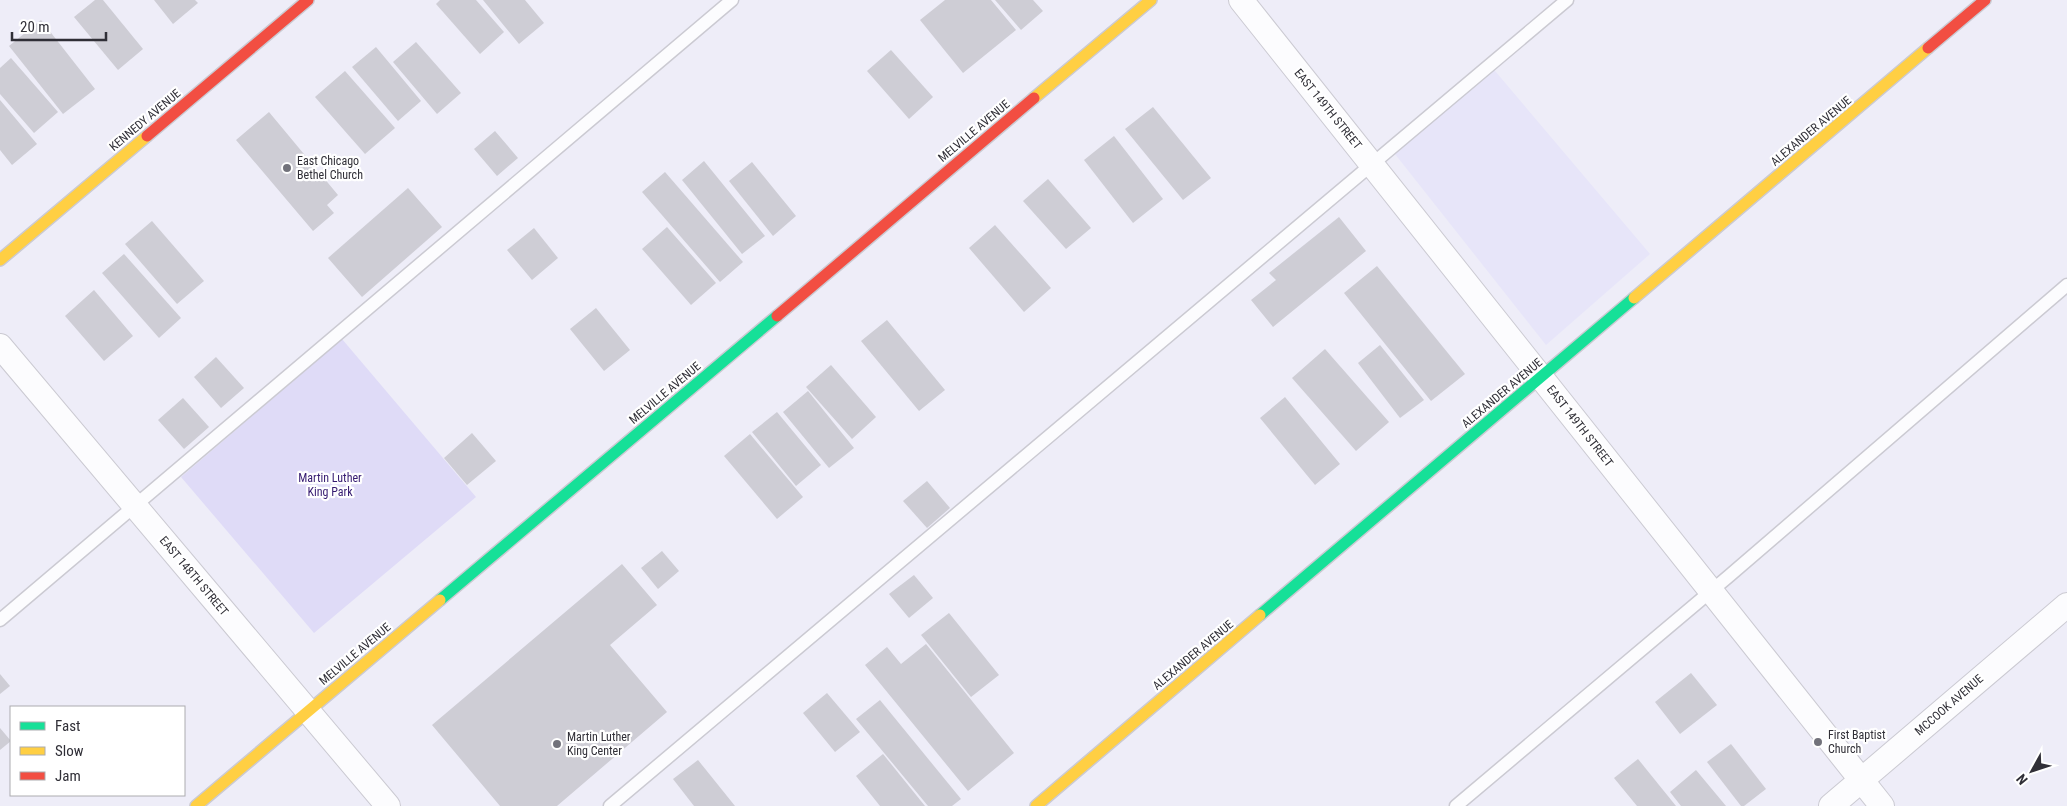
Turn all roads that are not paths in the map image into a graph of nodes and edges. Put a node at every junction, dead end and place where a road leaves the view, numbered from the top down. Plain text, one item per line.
1 (308, 0) edge
2 (732, 0) edge
3 (1151, 0) edge
4 (1241, 0) edge
5 (1567, 0) edge
6 (1985, 0) edge
7 (1373, 165) junction
8 (0, 260) edge
9 (2067, 285) edge
10 (0, 346) edge
11 (1542, 378) junction
12 (135, 506) junction
13 (1711, 591) junction
14 (2067, 605) edge
15 (0, 620) edge
16 (308, 712) junction
17 (1862, 780) junction
18 (196, 806) edge
19 (388, 806) edge
20 (610, 806) edge
21 (1036, 806) edge
22 (1456, 806) edge
23 (1831, 806) edge
24 (1882, 806) edge

1 - 8 street, KENNEDY AVENUE
2 - 12 lane
3 - 16 street, MELVILLE AVENUE
4 - 7 street, EAST 149TH STREET
5 - 7 lane
6 - 11 street, ALEXANDER AVENUE
7 - 11 street, EAST 149TH STREET
7 - 20 lane
9 - 13 lane
10 - 12 street, EAST 148TH STREET
11 - 13 street, EAST 149TH STREET
11 - 21 street, ALEXANDER AVENUE
12 - 15 lane
12 - 16 street, EAST 148TH STREET
13 - 17 street, EAST 149TH STREET
13 - 22 lane
14 - 17 street, MCCOOK AVENUE
16 - 18 street, MELVILLE AVENUE
16 - 19 street, EAST 148TH STREET
17 - 23 street, MCCOOK AVENUE
17 - 24 street, EAST 149TH STREET

